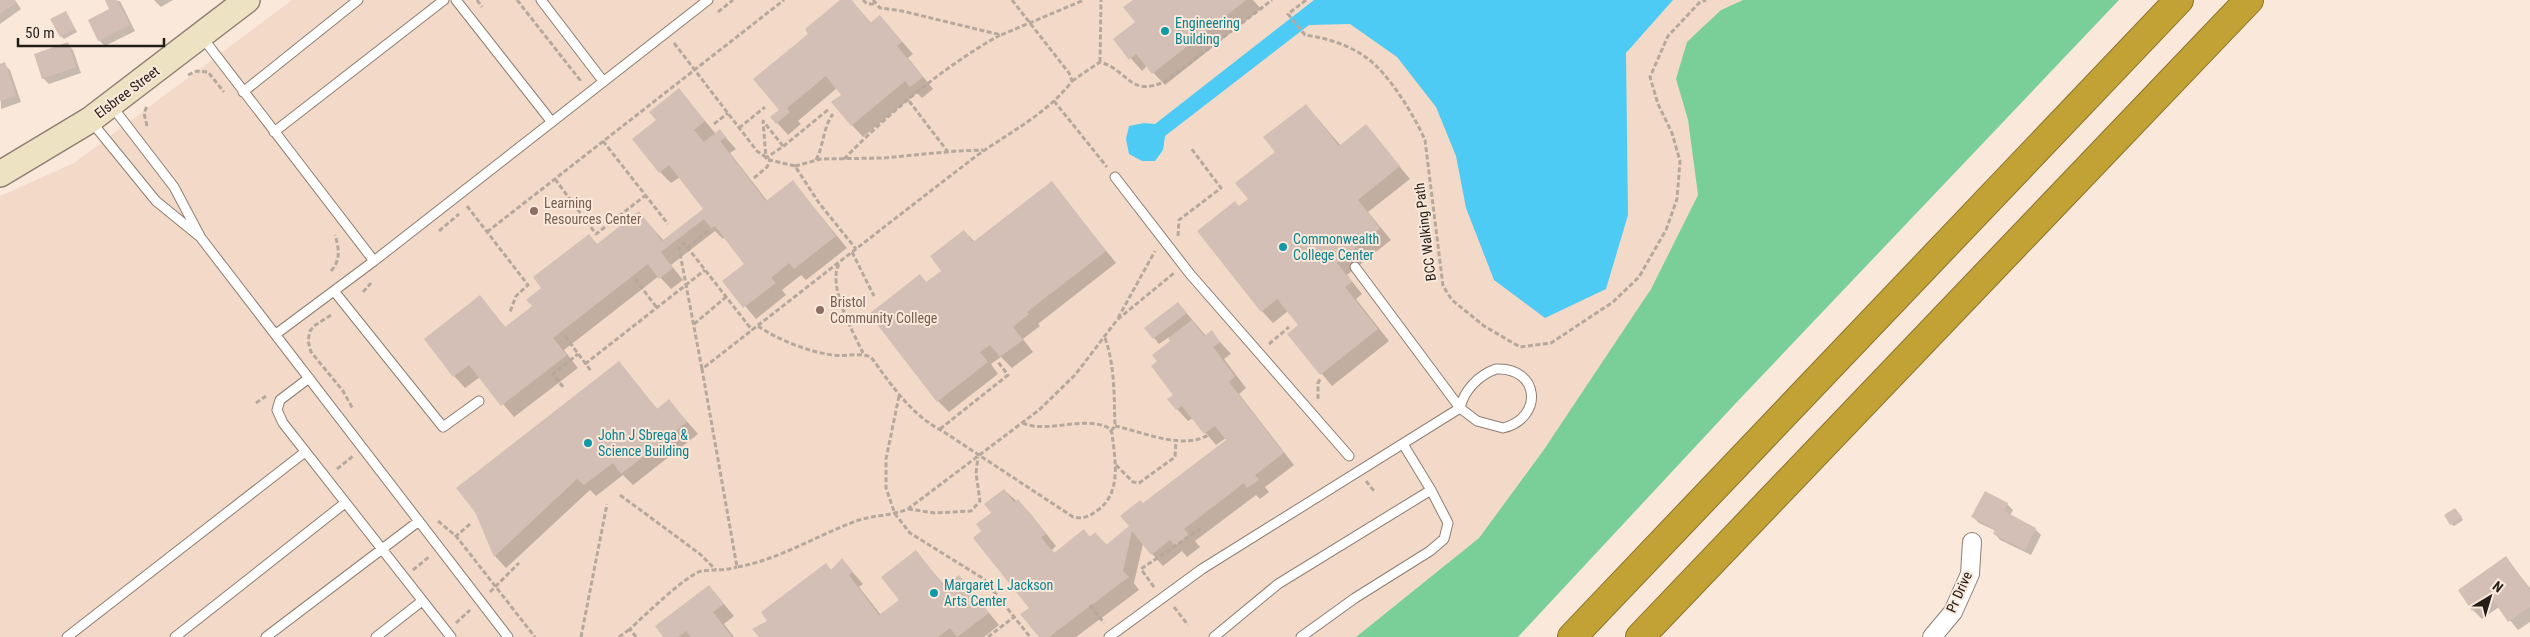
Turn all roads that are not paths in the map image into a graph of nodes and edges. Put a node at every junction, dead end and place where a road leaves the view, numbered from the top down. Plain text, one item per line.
1 (247, 0) edge
2 (358, 0) edge
3 (444, 0) edge
4 (456, 0) edge
5 (541, 0) edge
6 (708, 0) edge
7 (2179, 0) edge
8 (2250, 0) edge
9 (201, 36) junction
10 (603, 81) junction
11 (242, 92) junction
12 (111, 105) junction
13 (90, 120) junction
14 (551, 122) junction
15 (274, 132) junction
16 (0, 174) edge
17 (1115, 177) road end
18 (201, 238) junction
19 (374, 261) junction
20 (1355, 267) dead end
21 (334, 291) junction
22 (276, 334) junction
23 (309, 378) junction
24 (479, 401) dead end
25 (1460, 408) junction
26 (1403, 444) junction
27 (305, 452) junction
28 (1349, 456) dead end
29 (1428, 492) junction
30 (346, 503) junction
31 (419, 520) junction
32 (1972, 542) dead end
33 (381, 548) junction
34 (422, 601) junction
35 (67, 637) edge
36 (175, 637) edge
37 (266, 637) edge
38 (376, 637) edge
39 (451, 637) edge
40 (508, 637) edge
41 (1109, 637) edge
42 (1214, 637) edge
43 (1301, 637) edge
44 (1572, 637) edge
45 (1640, 637) edge
46 (1932, 637) edge

1 - 9 street, Elsbree Street
2 - 11 lane
3 - 15 lane
4 - 14 lane
5 - 10 lane
6 - 10 lane
7 - 44 highway
8 - 45 highway
9 - 11 lane
9 - 12 street, Elsbree Street
10 - 14 lane
11 - 15 lane
12 - 13 street, Elsbree Street
12 - 18 lane
13 - 16 street, Elsbree Street
13 - 18 lane
14 - 19 lane
15 - 19 lane
17 - 28 lane
18 - 22 lane
19 - 21 lane
20 - 25 lane
21 - 22 lane
21 - 24 lane
22 - 23 lane
23 - 27 lane
23 - 31 lane
25 - 25 lane
25 - 26 lane
26 - 29 lane
26 - 41 lane
27 - 30 lane
27 - 35 lane
29 - 42 lane
29 - 43 lane
30 - 33 lane
30 - 36 lane
31 - 33 lane
31 - 40 lane
32 - 46 street, Pr Drive
33 - 34 lane
33 - 37 lane
34 - 38 lane
34 - 39 lane

